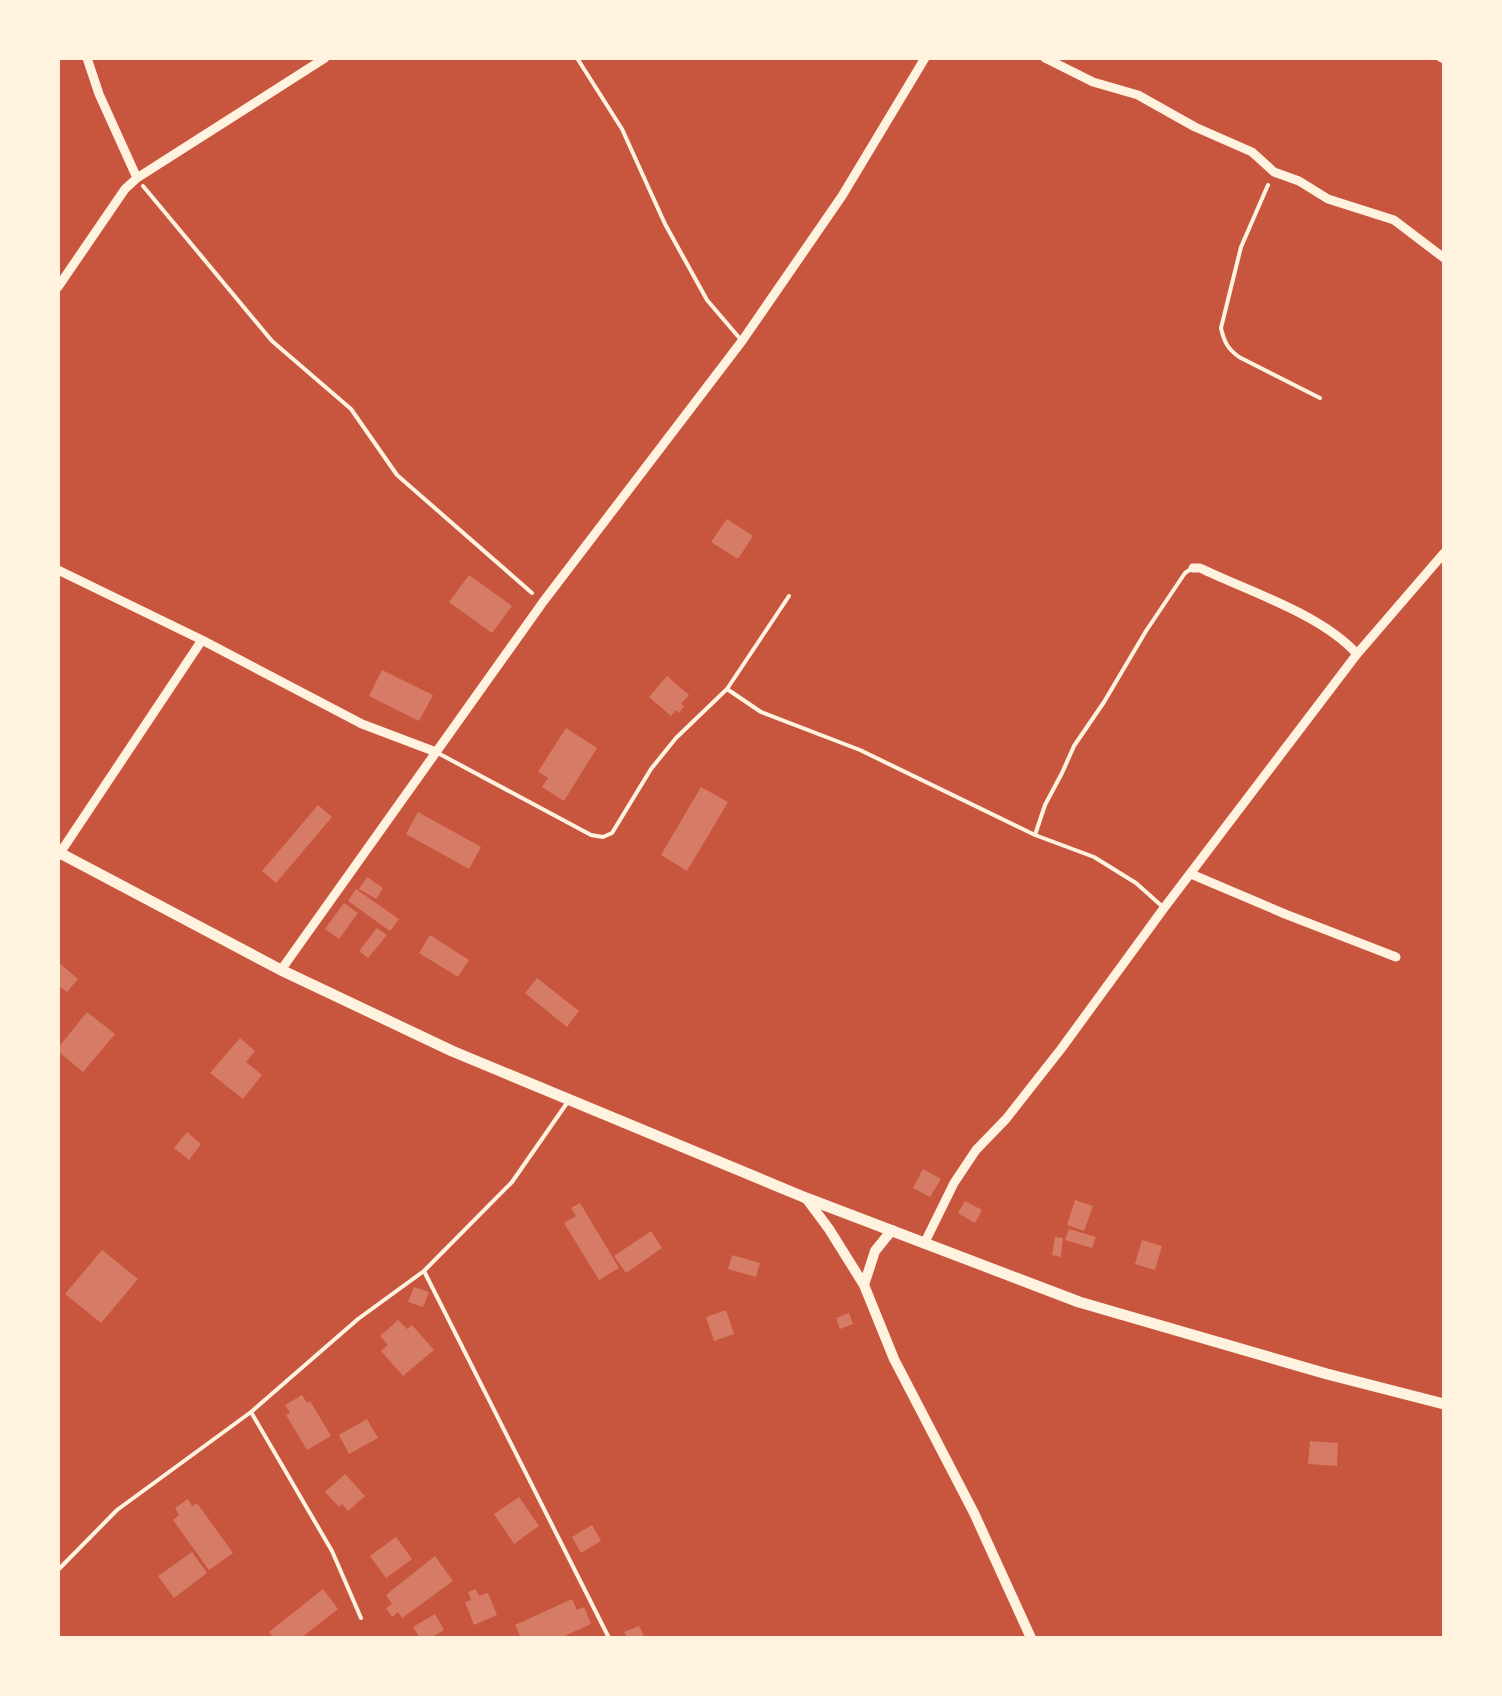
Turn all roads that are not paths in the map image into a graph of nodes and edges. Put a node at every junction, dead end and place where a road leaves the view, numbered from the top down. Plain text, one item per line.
1 (88, 58) edge
2 (325, 58) edge
3 (577, 58) edge
4 (925, 58) edge
5 (1045, 58) edge
6 (137, 178) junction
7 (1444, 258) edge
8 (58, 288) edge
9 (742, 340) junction
10 (1444, 553) edge
11 (1192, 568) joint
12 (58, 570) edge
13 (790, 596) dead end
14 (202, 640) junction
15 (1357, 654) junction
16 (727, 689) junction
17 (436, 752) junction
18 (1034, 835) junction
19 (58, 854) edge
20 (1190, 874) junction
21 (1164, 908) junction
22 (1396, 957) dead end
23 (281, 970) junction
24 (569, 1100) junction
25 (806, 1198) junction
26 (892, 1230) junction
27 (924, 1244) junction
28 (424, 1272) junction
29 (864, 1285) junction
30 (1444, 1404) edge
31 (250, 1412) junction
32 (58, 1570) edge
33 (361, 1618) dead end
34 (609, 1638) edge
35 (1031, 1638) edge

1 - 6 street
2 - 6 street
3 - 9 lane
4 - 9 street
5 - 7 street
6 - 8 street
9 - 17 street
10 - 15 street
11 - 15 street
11 - 18 lane
12 - 14 street
13 - 16 lane
14 - 17 street
14 - 19 street
15 - 20 street
16 - 17 lane
16 - 18 lane
17 - 23 street
18 - 21 lane
19 - 23 main road
20 - 21 street
20 - 22 street
21 - 27 street
23 - 24 main road
24 - 25 main road
24 - 28 lane
25 - 26 main road
25 - 29 street
26 - 27 main road
26 - 29 street
27 - 30 main road
28 - 31 lane
28 - 34 lane
29 - 35 street
31 - 32 lane
31 - 33 lane

